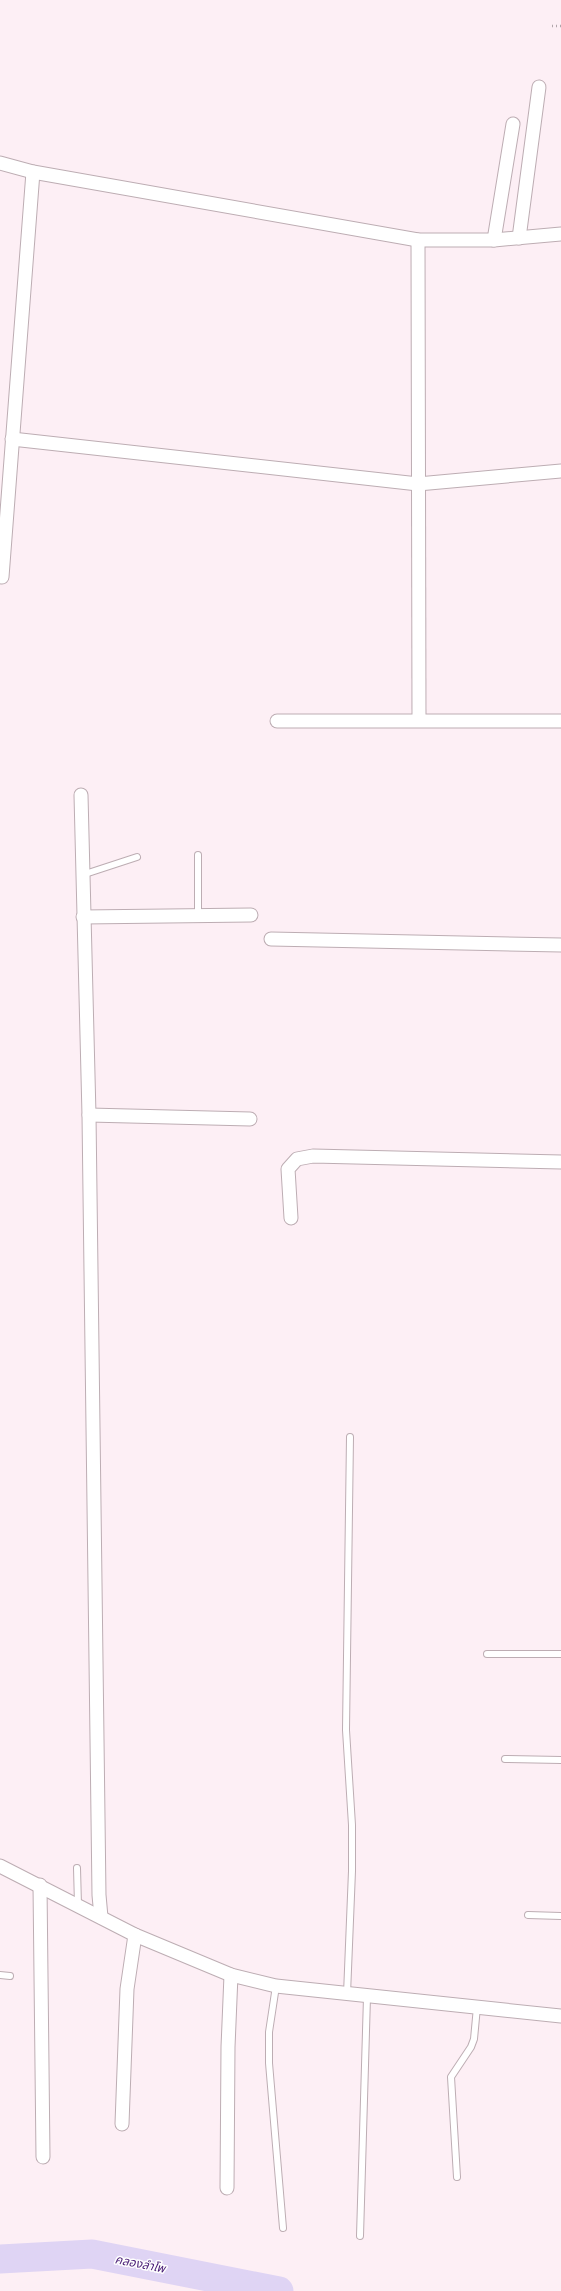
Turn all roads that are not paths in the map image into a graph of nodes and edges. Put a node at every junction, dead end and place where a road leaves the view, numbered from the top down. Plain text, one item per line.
1 (539, 87) dead end
2 (513, 124) dead end
3 (0, 163) edge
4 (33, 172) junction
5 (561, 234) edge
6 (519, 238) junction
7 (418, 240) junction
8 (494, 240) junction
9 (12, 439) junction
10 (561, 471) edge
11 (418, 484) junction
12 (2, 576) dead end
13 (277, 720) dead end
14 (419, 720) junction
15 (561, 721) edge
16 (82, 795) dead end
17 (198, 855) dead end
18 (137, 858) dead end
19 (82, 875) junction
20 (83, 916) junction
21 (198, 916) junction
22 (251, 916) dead end
23 (271, 939) dead end
24 (561, 945) edge
25 (89, 1115) junction
26 (250, 1119) dead end
27 (561, 1162) edge
28 (291, 1218) dead end
29 (350, 1437) dead end
30 (487, 1654) dead end
31 (561, 1654) edge
32 (505, 1759) dead end
33 (561, 1760) edge
34 (0, 1866) edge
35 (76, 1868) dead end
36 (40, 1885) junction
37 (78, 1905) junction
38 (528, 1915) dead end
39 (561, 1916) edge
40 (101, 1917) junction
41 (135, 1935) junction
42 (0, 1975) edge
43 (231, 1975) junction
44 (10, 1976) dead end
45 (276, 1986) junction
46 (347, 1994) junction
47 (367, 1997) junction
48 (477, 2007) junction
49 (561, 2016) edge
50 (122, 2124) dead end
51 (43, 2156) dead end
52 (457, 2177) dead end
53 (227, 2188) dead end
54 (284, 2228) dead end
55 (360, 2236) dead end

1 - 6 street
2 - 8 street
3 - 4 street
4 - 7 street
4 - 9 street
5 - 6 street
6 - 8 street
7 - 8 street
7 - 11 street
9 - 11 street
9 - 12 street
10 - 11 street
11 - 14 street
13 - 14 street
14 - 15 street
16 - 19 street
17 - 21 lane
18 - 19 lane
19 - 20 street
20 - 21 street
20 - 25 street
21 - 22 street
23 - 24 street
25 - 26 street
25 - 40 street
27 - 28 street
29 - 46 lane
30 - 31 lane
32 - 33 lane
34 - 36 street
35 - 37 lane
36 - 37 street
36 - 51 street
37 - 40 street
38 - 39 lane
40 - 41 street
41 - 43 street
41 - 50 street
42 - 44 lane
43 - 45 street
43 - 53 street
45 - 46 street
45 - 54 lane
46 - 47 street
47 - 48 street
47 - 55 lane
48 - 49 street
48 - 52 lane

